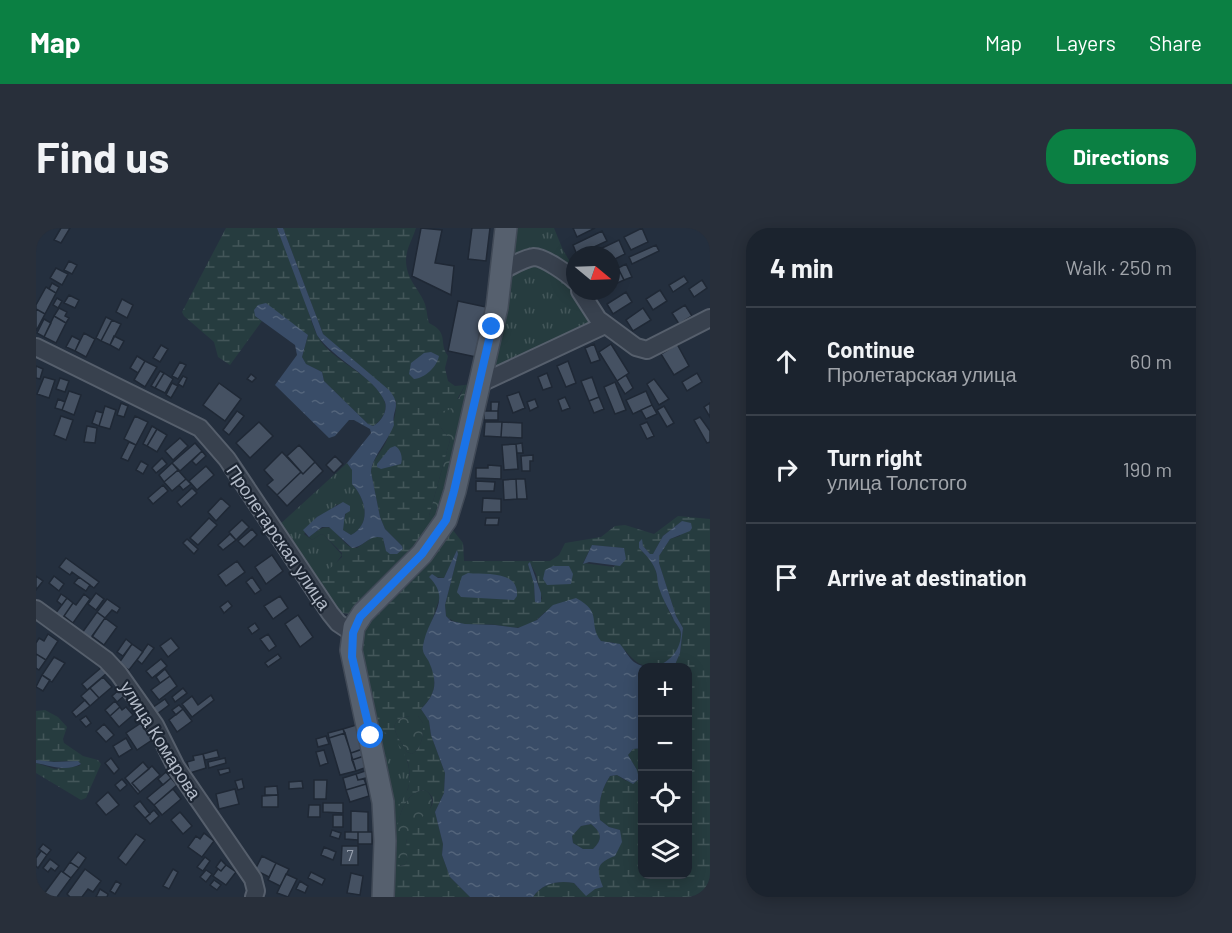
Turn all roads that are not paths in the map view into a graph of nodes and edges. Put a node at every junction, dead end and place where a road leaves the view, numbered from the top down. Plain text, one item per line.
1 (506, 228) edge
2 (503, 270) junction
3 (566, 273) edge
4 (586, 300) edge
5 (710, 318) edge
6 (605, 325) junction
7 (36, 347) edge
8 (479, 384) junction
9 (36, 609) edge
10 (353, 633) junction
11 (254, 897) edge
12 (383, 897) edge

1 - 2 main road
2 - 3 street
2 - 8 main road
4 - 6 street
5 - 6 street
6 - 8 street
7 - 10 street, Пролетарская улица
8 - 10 main road
9 - 11 street, улица Комарова
10 - 12 main road

